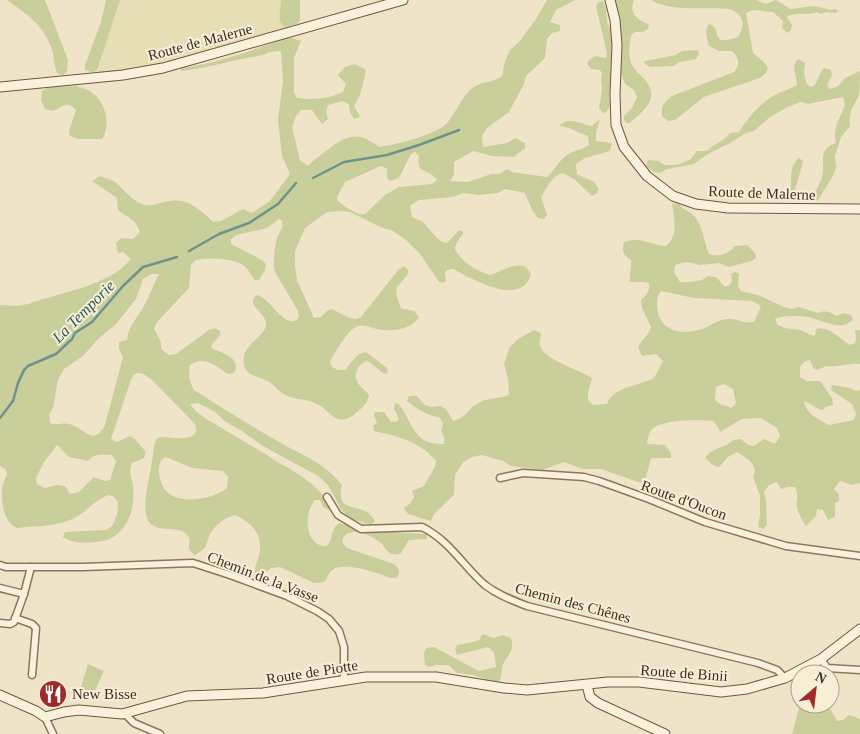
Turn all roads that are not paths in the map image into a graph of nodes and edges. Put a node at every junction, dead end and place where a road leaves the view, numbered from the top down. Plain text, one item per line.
1 (403, 0) edge
2 (610, 0) edge
3 (0, 87) edge
4 (860, 209) edge
5 (500, 478) dead end
6 (327, 497) dead end
7 (860, 556) edge
8 (0, 565) edge
9 (31, 567) junction
10 (0, 588) edge
11 (24, 594) junction
12 (16, 618) junction
13 (0, 623) edge
14 (860, 629) edge
15 (821, 659) junction
16 (860, 670) edge
17 (32, 675) dead end
18 (785, 678) junction
19 (344, 680) junction
20 (586, 685) junction
21 (0, 696) edge
22 (125, 714) junction
23 (45, 717) junction
24 (53, 734) edge
25 (160, 734) edge
26 (665, 734) edge

1 - 3 street, Route de Malerne
2 - 4 street, Route de Malerne
5 - 7 street, Route d'Oucon
6 - 18 street, Chemin des Chênes
8 - 9 street, Chemin de la Vasse
9 - 11 street
9 - 19 street, Chemin de la Vasse
10 - 11 street
11 - 12 street
12 - 13 street
12 - 17 street
14 - 15 street, Route de Binii
15 - 16 street
15 - 18 street, Route de Binii
18 - 20 street, Route de Binii
19 - 20 street, Route de Piotte
19 - 22 street, Route de Piotte
20 - 26 street
21 - 23 street
22 - 23 street, Route de Piotte
22 - 25 street
23 - 24 street

